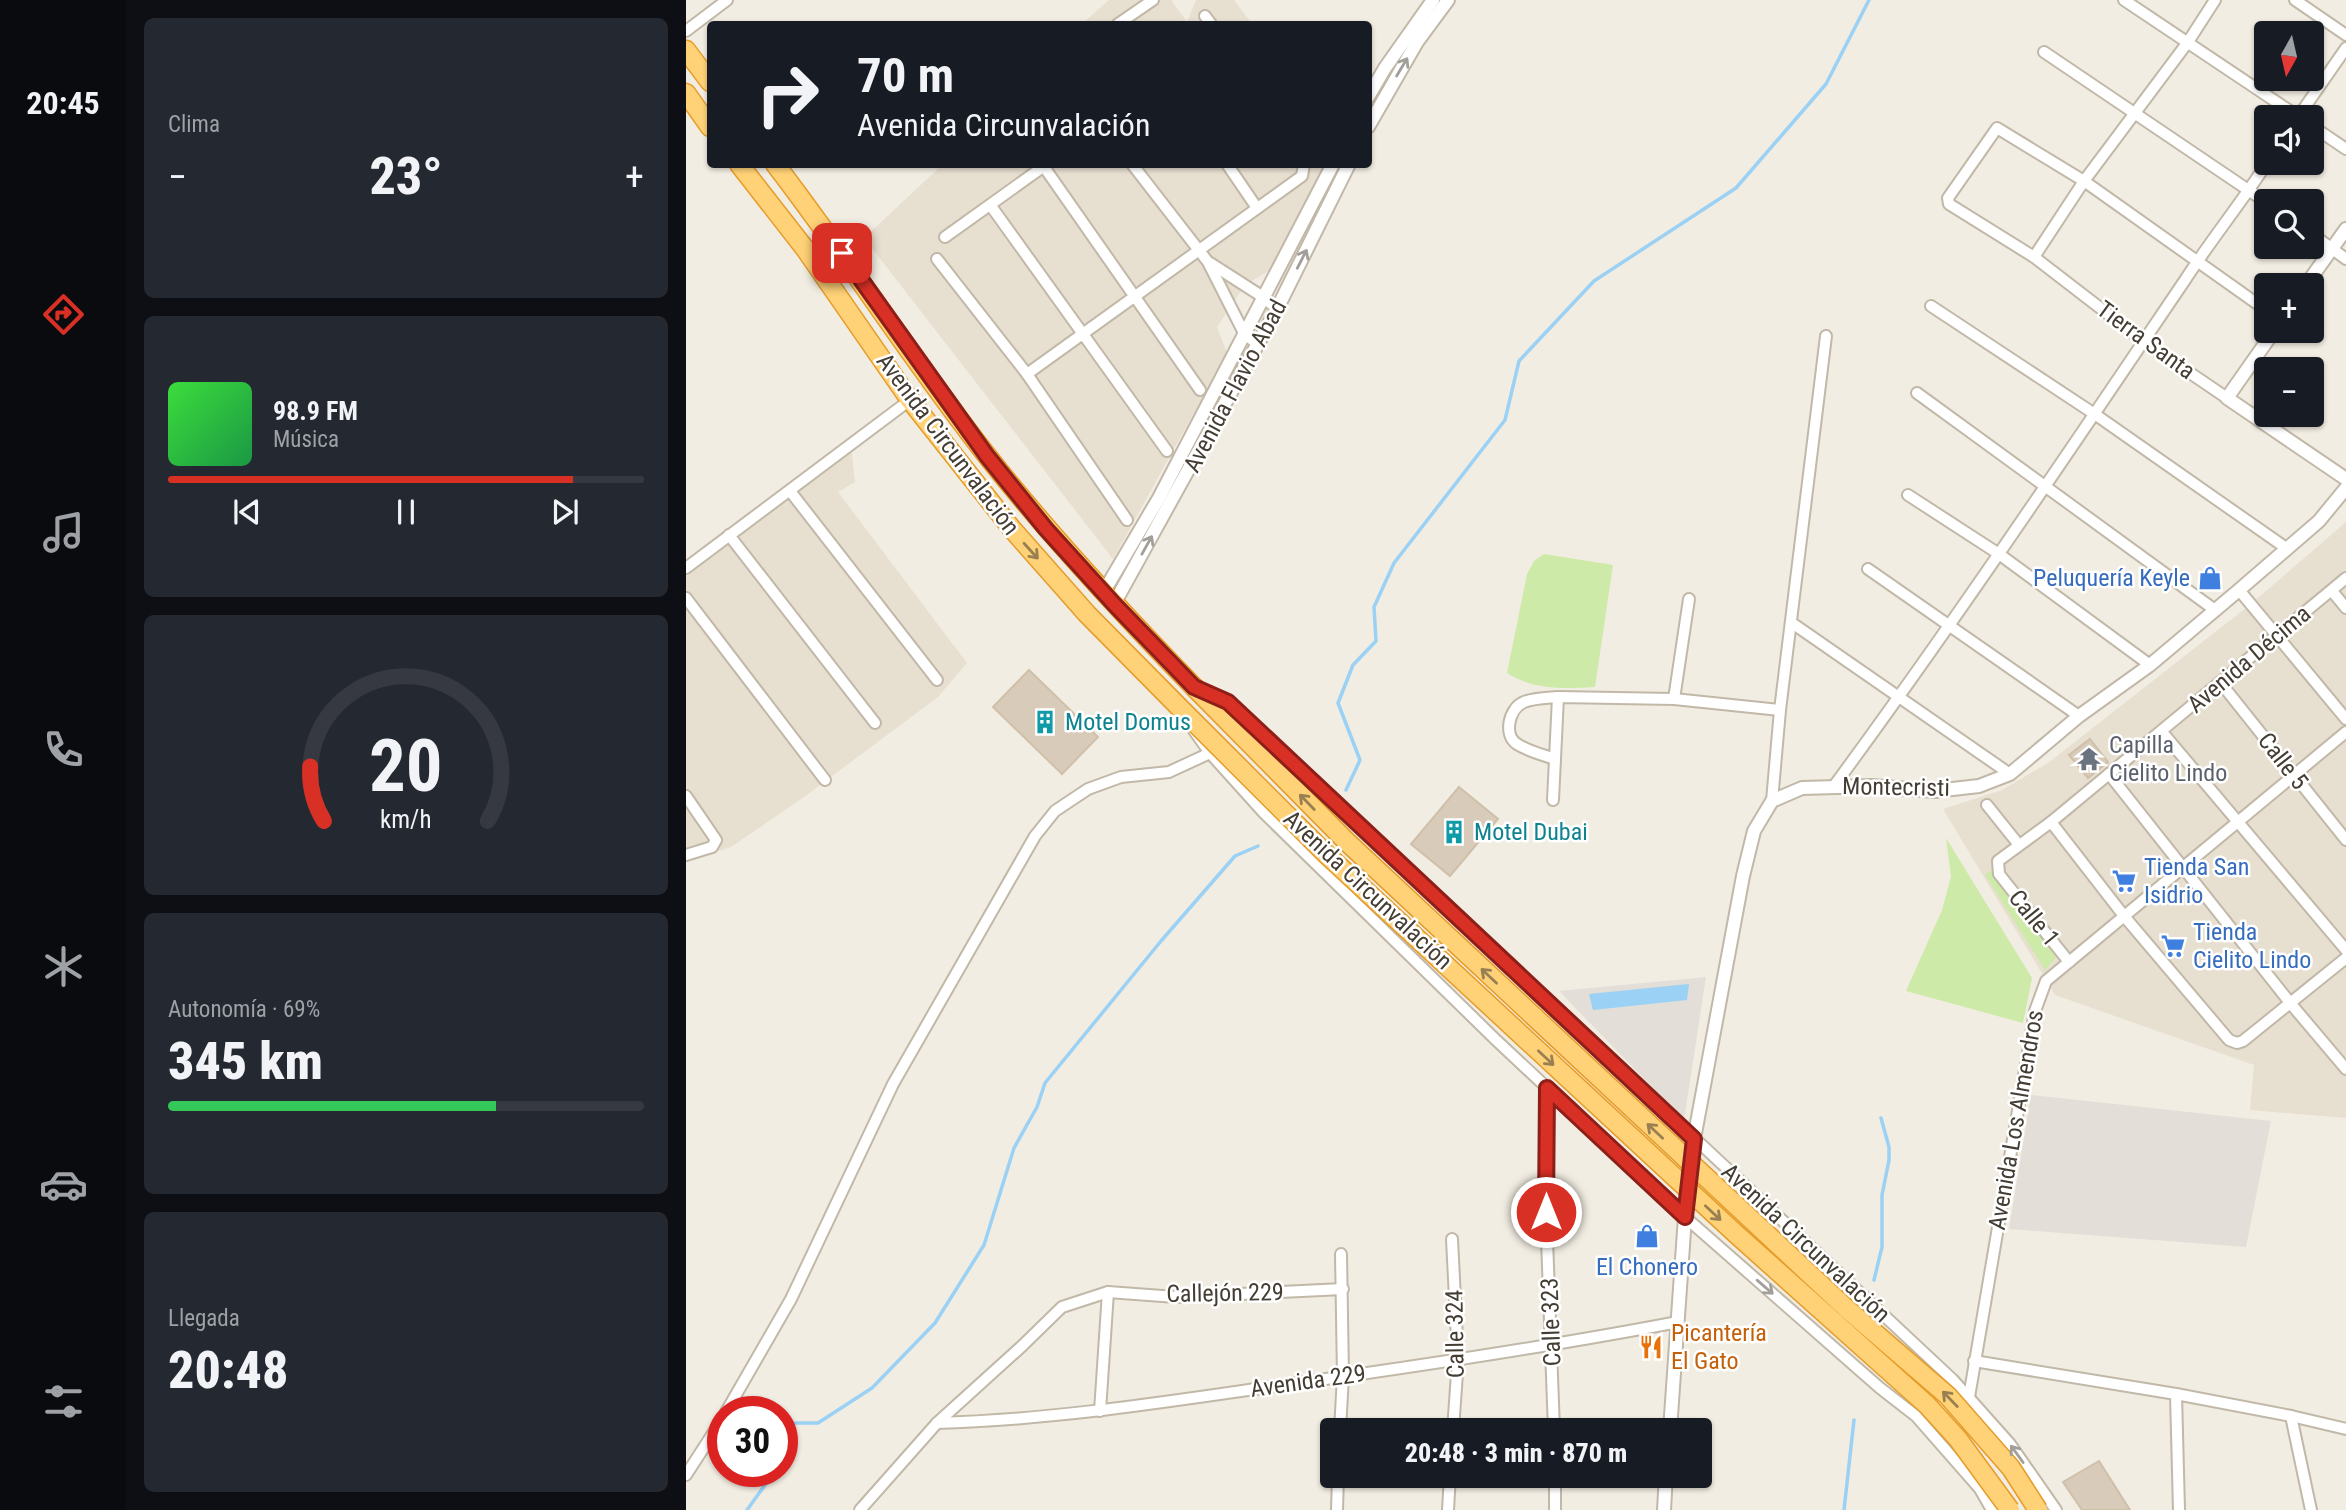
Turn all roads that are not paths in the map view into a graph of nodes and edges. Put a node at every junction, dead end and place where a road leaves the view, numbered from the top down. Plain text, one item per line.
1 (727, 0) edge
2 (1153, 0) edge
3 (1433, 0) edge
4 (1448, 0) edge
5 (2124, 0) edge
6 (2215, 0) edge
7 (2295, 0) edge
8 (1122, 21) edge
9 (686, 31) edge
10 (2346, 35) edge
11 (2188, 42) junction
12 (2346, 48) edge
13 (686, 50) edge
14 (2044, 52) dead end
15 (707, 77) edge
16 (707, 81) edge
17 (1372, 90) edge
18 (686, 94) edge
19 (2280, 105) edge
20 (2306, 105) edge
21 (2134, 115) junction
22 (1372, 120) edge
23 (707, 123) edge
24 (2324, 134) edge
25 (2346, 149) edge
26 (742, 168) edge
27 (778, 168) edge
28 (1041, 168) edge
29 (1047, 168) edge
30 (1135, 168) edge
31 (1230, 168) edge
32 (1303, 168) edge
33 (1331, 168) edge
34 (1347, 168) edge
35 (2259, 175) edge
36 (2084, 181) junction
37 (2249, 190) junction
38 (796, 191) junction
39 (2254, 194) edge
40 (991, 206) junction
41 (772, 208) junction
42 (1257, 208) junction
43 (2346, 229) edge
44 (946, 237) dead end
45 (2324, 243) edge
46 (2332, 249) junction
47 (1198, 251) junction
48 (2034, 257) junction
49 (937, 259) dead end
50 (2346, 259) edge
51 (1208, 262) junction
52 (2197, 262) junction
53 (2315, 273) edge
54 (869, 293) junction
55 (1263, 297) junction
56 (1135, 298) junction
57 (2254, 302) edge
58 (1931, 306) dead end
59 (846, 307) junction
60 (1277, 309) junction
61 (1084, 335) junction
62 (1245, 335) junction
63 (1826, 336) dead end
64 (2143, 341) junction
65 (2266, 343) edge
66 (1258, 344) junction
67 (1027, 374) junction
68 (1200, 390) dead end
69 (1917, 393) dead end
70 (2227, 398) junction
71 (910, 400) junction
72 (2096, 415) junction
73 (1167, 451) dead end
74 (2346, 479) edge
75 (2045, 488) junction
76 (2346, 488) edge
77 (790, 491) junction
78 (1908, 495) dead end
79 (1127, 520) dead end
80 (729, 535) junction
81 (2286, 548) junction
82 (1998, 554) junction
83 (686, 568) edge
84 (1868, 569) dead end
85 (2346, 578) edge
86 (2239, 590) junction
87 (2332, 591) junction
88 (686, 598) edge
89 (1109, 599) junction
90 (1689, 599) dead end
91 (2346, 608) edge
92 (2215, 610) junction
93 (1792, 624) junction
94 (1948, 626) junction
95 (2276, 634) junction
96 (2150, 665) junction
97 (937, 680) dead end
98 (2220, 682) junction
99 (1194, 687) junction
100 (1900, 696) junction
101 (1558, 697) junction
102 (1674, 699) junction
103 (1178, 706) junction
104 (1780, 710) junction
105 (2079, 716) junction
106 (2346, 719) edge
107 (875, 723) dead end
108 (2162, 732) junction
109 (2346, 732) edge
110 (1210, 753) junction
111 (1555, 759) junction
112 (2010, 774) junction
113 (2109, 774) junction
114 (2294, 775) junction
115 (825, 780) dead end
116 (1834, 786) junction
117 (686, 796) edge
118 (1553, 800) dead end
119 (1772, 801) junction
120 (1987, 805) dead end
121 (2238, 821) junction
122 (2051, 822) junction
123 (2346, 840) edge
124 (2019, 845) junction
125 (686, 855) edge
126 (2183, 867) junction
127 (1998, 874) joint
128 (2124, 916) junction
129 (2346, 950) edge
130 (2346, 958) edge
131 (2069, 962) junction
132 (2291, 1004) junction
133 (2342, 1056) edge
134 (2346, 1069) edge
135 (1547, 1088) junction
136 (1694, 1139) junction
137 (1685, 1217) junction
138 (1452, 1239) dead end
139 (1341, 1254) dead end
140 (1343, 1289) junction
141 (1108, 1292) junction
142 (1678, 1322) junction
143 (1553, 1346) junction
144 (1458, 1359) junction
145 (1974, 1361) junction
146 (1343, 1376) junction
147 (2176, 1394) junction
148 (735, 1396) edge
149 (1969, 1397) junction
150 (1100, 1411) junction
151 (2291, 1416) junction
152 (1341, 1418) edge
153 (1454, 1418) edge
154 (1554, 1418) edge
155 (1671, 1418) edge
156 (937, 1423) junction
157 (2346, 1429) edge
158 (707, 1443) edge
159 (686, 1475) edge
160 (1338, 1488) edge
161 (1449, 1488) edge
162 (1555, 1488) edge
163 (1665, 1488) edge
164 (860, 1510) edge
165 (1337, 1510) edge
166 (1448, 1510) edge
167 (1555, 1510) edge
168 (1664, 1510) edge
169 (1992, 1510) edge
170 (2010, 1510) edge
171 (2038, 1510) edge
172 (2056, 1510) edge
173 (2179, 1510) edge
174 (2311, 1510) edge

1 - 9 street
2 - 8 street
3 - 17 street
22 -> 4 street
5 - 11 street
6 - 11 street
7 - 10 street
11 - 19 street
11 - 21 street
12 - 20 street
13 - 15 highway
14 - 21 street
16 - 18 highway
18 - 23 highway
21 - 36 street
21 - 37 street
24 - 25 street
26 - 41 highway, Avenida Circunvalación
27 - 38 highway, Avenida Circunvalación
28 - 40 street
29 - 56 street
30 - 47 street
31 - 42 street
32 - 42 street
33 - 55 street, Avenida Flavio Abad
60 -> 34 street, Avenida Flavio Abad
35 - 37 street
36 - 48 street
36 - 48 street, Tierra Santa
36 - 52 street
37 - 39 street
37 - 52 street
38 - 41 highway
38 - 54 highway, Avenida Circunvalación
40 - 44 street
40 - 61 street
41 - 59 highway, Avenida Circunvalación
42 - 47 street
43 - 46 street
45 - 46 street
46 - 50 street
46 - 53 street
47 - 51 street
47 - 56 street
48 - 64 street, Tierra Santa
49 - 67 street
51 - 55 street
51 - 62 street
52 - 57 street
52 - 64 street
54 - 59 highway
54 - 89 highway, Avenida Circunvalación
55 - 60 street
55 - 62 street, Avenida Flavio Abad
56 - 61 street
56 - 68 street
58 - 72 street
59 - 71 highway, Avenida Circunvalación
60 - 66 street, Avenida Flavio Abad
61 - 67 street
61 - 73 street
62 - 66 street
62 - 89 street, Avenida Flavio Abad
63 - 93 street
64 - 70 street, Tierra Santa
64 - 72 street
65 - 70 street
89 -> 66 street, Avenida Flavio Abad
67 - 79 street
69 - 75 street
70 - 74 street, Tierra Santa
71 - 77 street
71 -> 103 highway, Avenida Circunvalación
72 - 75 street
72 - 81 street
75 - 82 street
75 - 92 street
76 - 81 street, Montecristi
77 - 80 street
77 - 97 street
78 - 82 street
80 - 83 street
80 - 107 street
81 - 86 street, Montecristi
82 - 94 street
82 - 96 street
84 - 94 street
85 - 87 street, Avenida Décima
86 - 92 street, Montecristi
86 - 95 street
87 - 91 street
87 - 95 street, Avenida Décima
88 - 115 street
89 - 99 highway, Avenida Circunvalación
90 - 102 street
92 - 96 street, Montecristi
93 - 100 street
93 - 104 street
94 - 100 street
94 - 105 street
95 - 98 street, Avenida Décima
95 - 106 street
96 - 105 street, Montecristi
98 - 108 street, Avenida Décima
98 - 114 street, Calle 5
99 - 136 street, Avenida Circunvalación
171 -> 99 highway, Avenida Circunvalación, bridge
100 - 112 street
100 - 116 street
101 - 102 street
101 - 111 street
101 - 111 street
102 - 104 street
103 - 110 street, Avenida Circunvalación
103 -> 170 highway, Avenida Circunvalación, bridge
104 - 119 street
105 - 112 street, Montecristi
108 - 113 street, Avenida Décima
108 - 121 street
109 - 114 street, Avenida Los Almendros
110 - 135 street, Avenida Circunvalación
110 - 148 street
111 - 118 street
112 - 116 street, Montecristi
113 - 122 street, Avenida Décima
113 - 126 street
114 - 121 street, Avenida Los Almendros
114 - 123 street, Calle 5
116 - 119 street, Montecristi
117 - 125 street
119 - 136 street
120 - 124 street
121 - 126 street, Avenida Los Almendros
121 - 129 street
122 - 124 street, Avenida Décima
122 - 128 street
124 - 127 street, Avenida Décima
126 - 128 street, Avenida Los Almendros
126 - 132 street
127 - 131 street, Calle 1
128 - 131 street, Avenida Los Almendros
128 - 132 street
130 - 132 street
131 - 145 street, Avenida Los Almendros
132 - 133 street
133 - 134 street
135 - 137 street, Avenida Circunvalación
135 - 143 street, Calle 323
136 - 137 street
136 - 149 street, Avenida Circunvalación
137 - 142 street
137 -> 169 street, Avenida Circunvalación
138 - 144 street, Calle 324
139 - 140 street
140 - 141 street, Callejón 229
140 - 146 street
141 - 150 street
141 - 156 street
142 - 143 street, Avenida 229
142 - 155 street
143 - 144 street, Avenida 229
143 - 154 street, Calle 323
144 - 146 street, Avenida 229
144 - 153 street, Calle 324
145 - 147 street
145 - 149 street, Avenida Los Almendros
146 - 150 street, Avenida 229
146 - 152 street
147 - 151 street
147 - 173 street
172 -> 149 street, Avenida Circunvalación
150 - 156 street, Avenida 229
151 - 157 street
151 - 174 street
156 - 164 street
158 - 159 street
160 - 165 street
161 - 166 street
162 - 167 street
163 - 168 street

